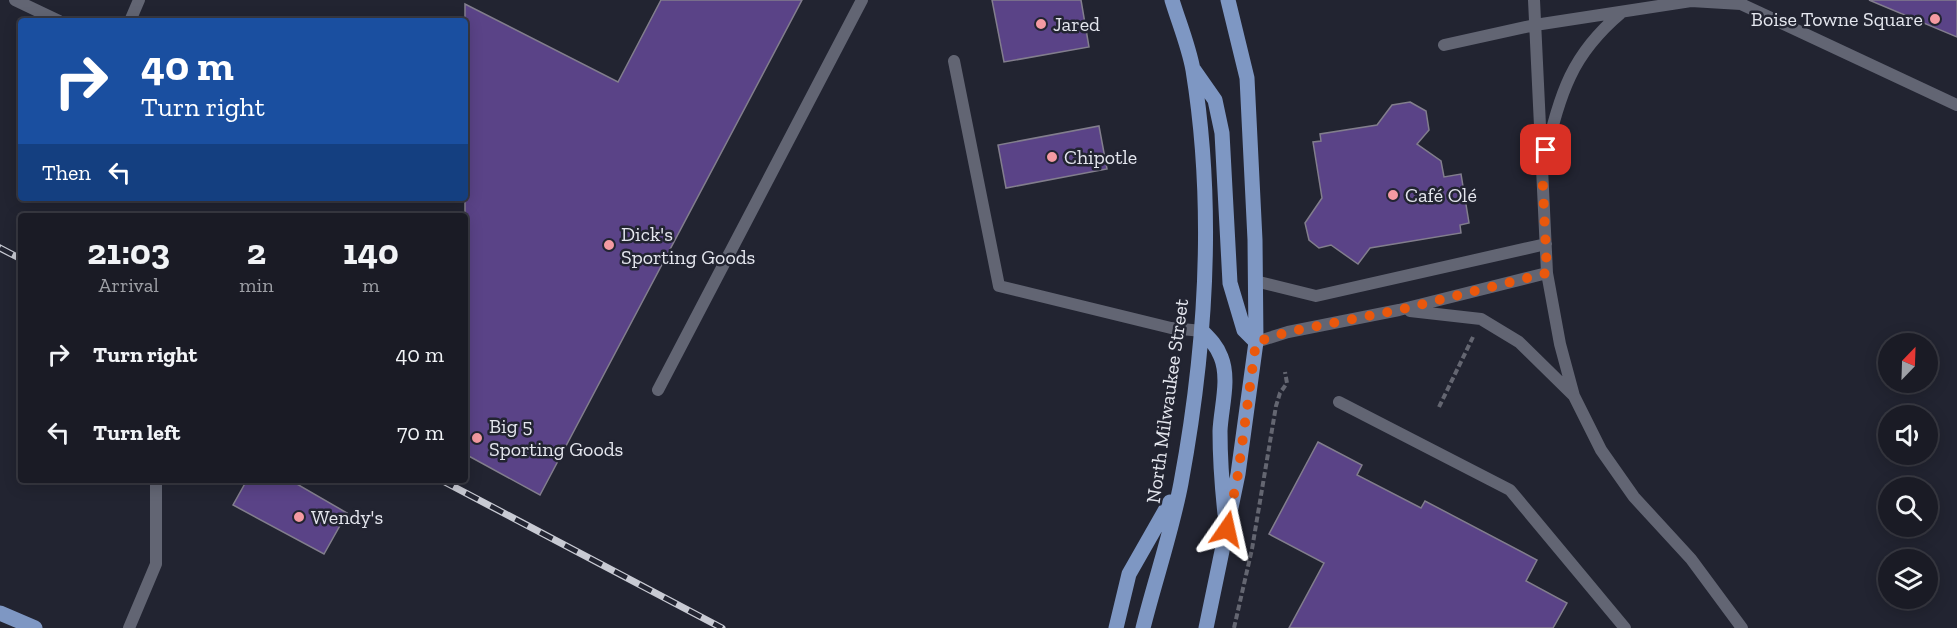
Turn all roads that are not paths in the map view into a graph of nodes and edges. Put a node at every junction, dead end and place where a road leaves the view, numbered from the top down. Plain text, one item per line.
1 (15, 0) edge
2 (139, 0) edge
3 (862, 0) edge
4 (1172, 0) edge
5 (1228, 0) edge
6 (1534, 0) edge
7 (1729, 2) edge
8 (1622, 12) junction
9 (53, 18) edge
10 (131, 18) edge
11 (1535, 25) junction
12 (1444, 45) dead end
13 (954, 61) dead end
14 (1192, 68) junction
15 (1957, 105) edge
16 (1542, 168) junction
17 (1545, 244) junction
18 (1547, 273) junction
19 (1255, 281) junction
20 (1399, 310) junction
21 (1202, 331) junction
22 (1256, 342) junction
23 (658, 390) dead end
24 (1574, 396) junction
25 (1339, 402) dead end
26 (156, 483) edge
27 (1181, 484) junction
28 (1227, 529) junction
29 (0, 613) edge
30 (35, 628) edge
31 (129, 628) edge
32 (1116, 628) edge
33 (1143, 628) edge
34 (1206, 628) edge
35 (1625, 628) edge
36 (1742, 628) edge

1 - 9 lane
2 - 10 lane
3 - 23 lane
4 - 14 main road, North Milwaukee Street
5 - 19 main road
6 - 11 lane
7 - 8 lane
7 - 15 lane
8 - 11 lane
8 - 16 lane
11 - 12 lane
11 - 16 lane
13 - 21 lane
14 - 21 main road, North Milwaukee Street
14 - 22 main road
16 - 17 lane
17 - 18 lane
17 - 19 lane
18 - 20 lane
18 - 24 lane
19 - 22 main road
20 - 22 lane
20 - 24 lane
21 - 27 main road, North Milwaukee Street
21 - 28 main road
22 - 28 main road
24 - 36 lane
25 - 35 lane
26 - 31 lane
27 - 32 main road
27 - 33 main road, North Milwaukee Street
28 - 34 main road
29 - 30 main road

